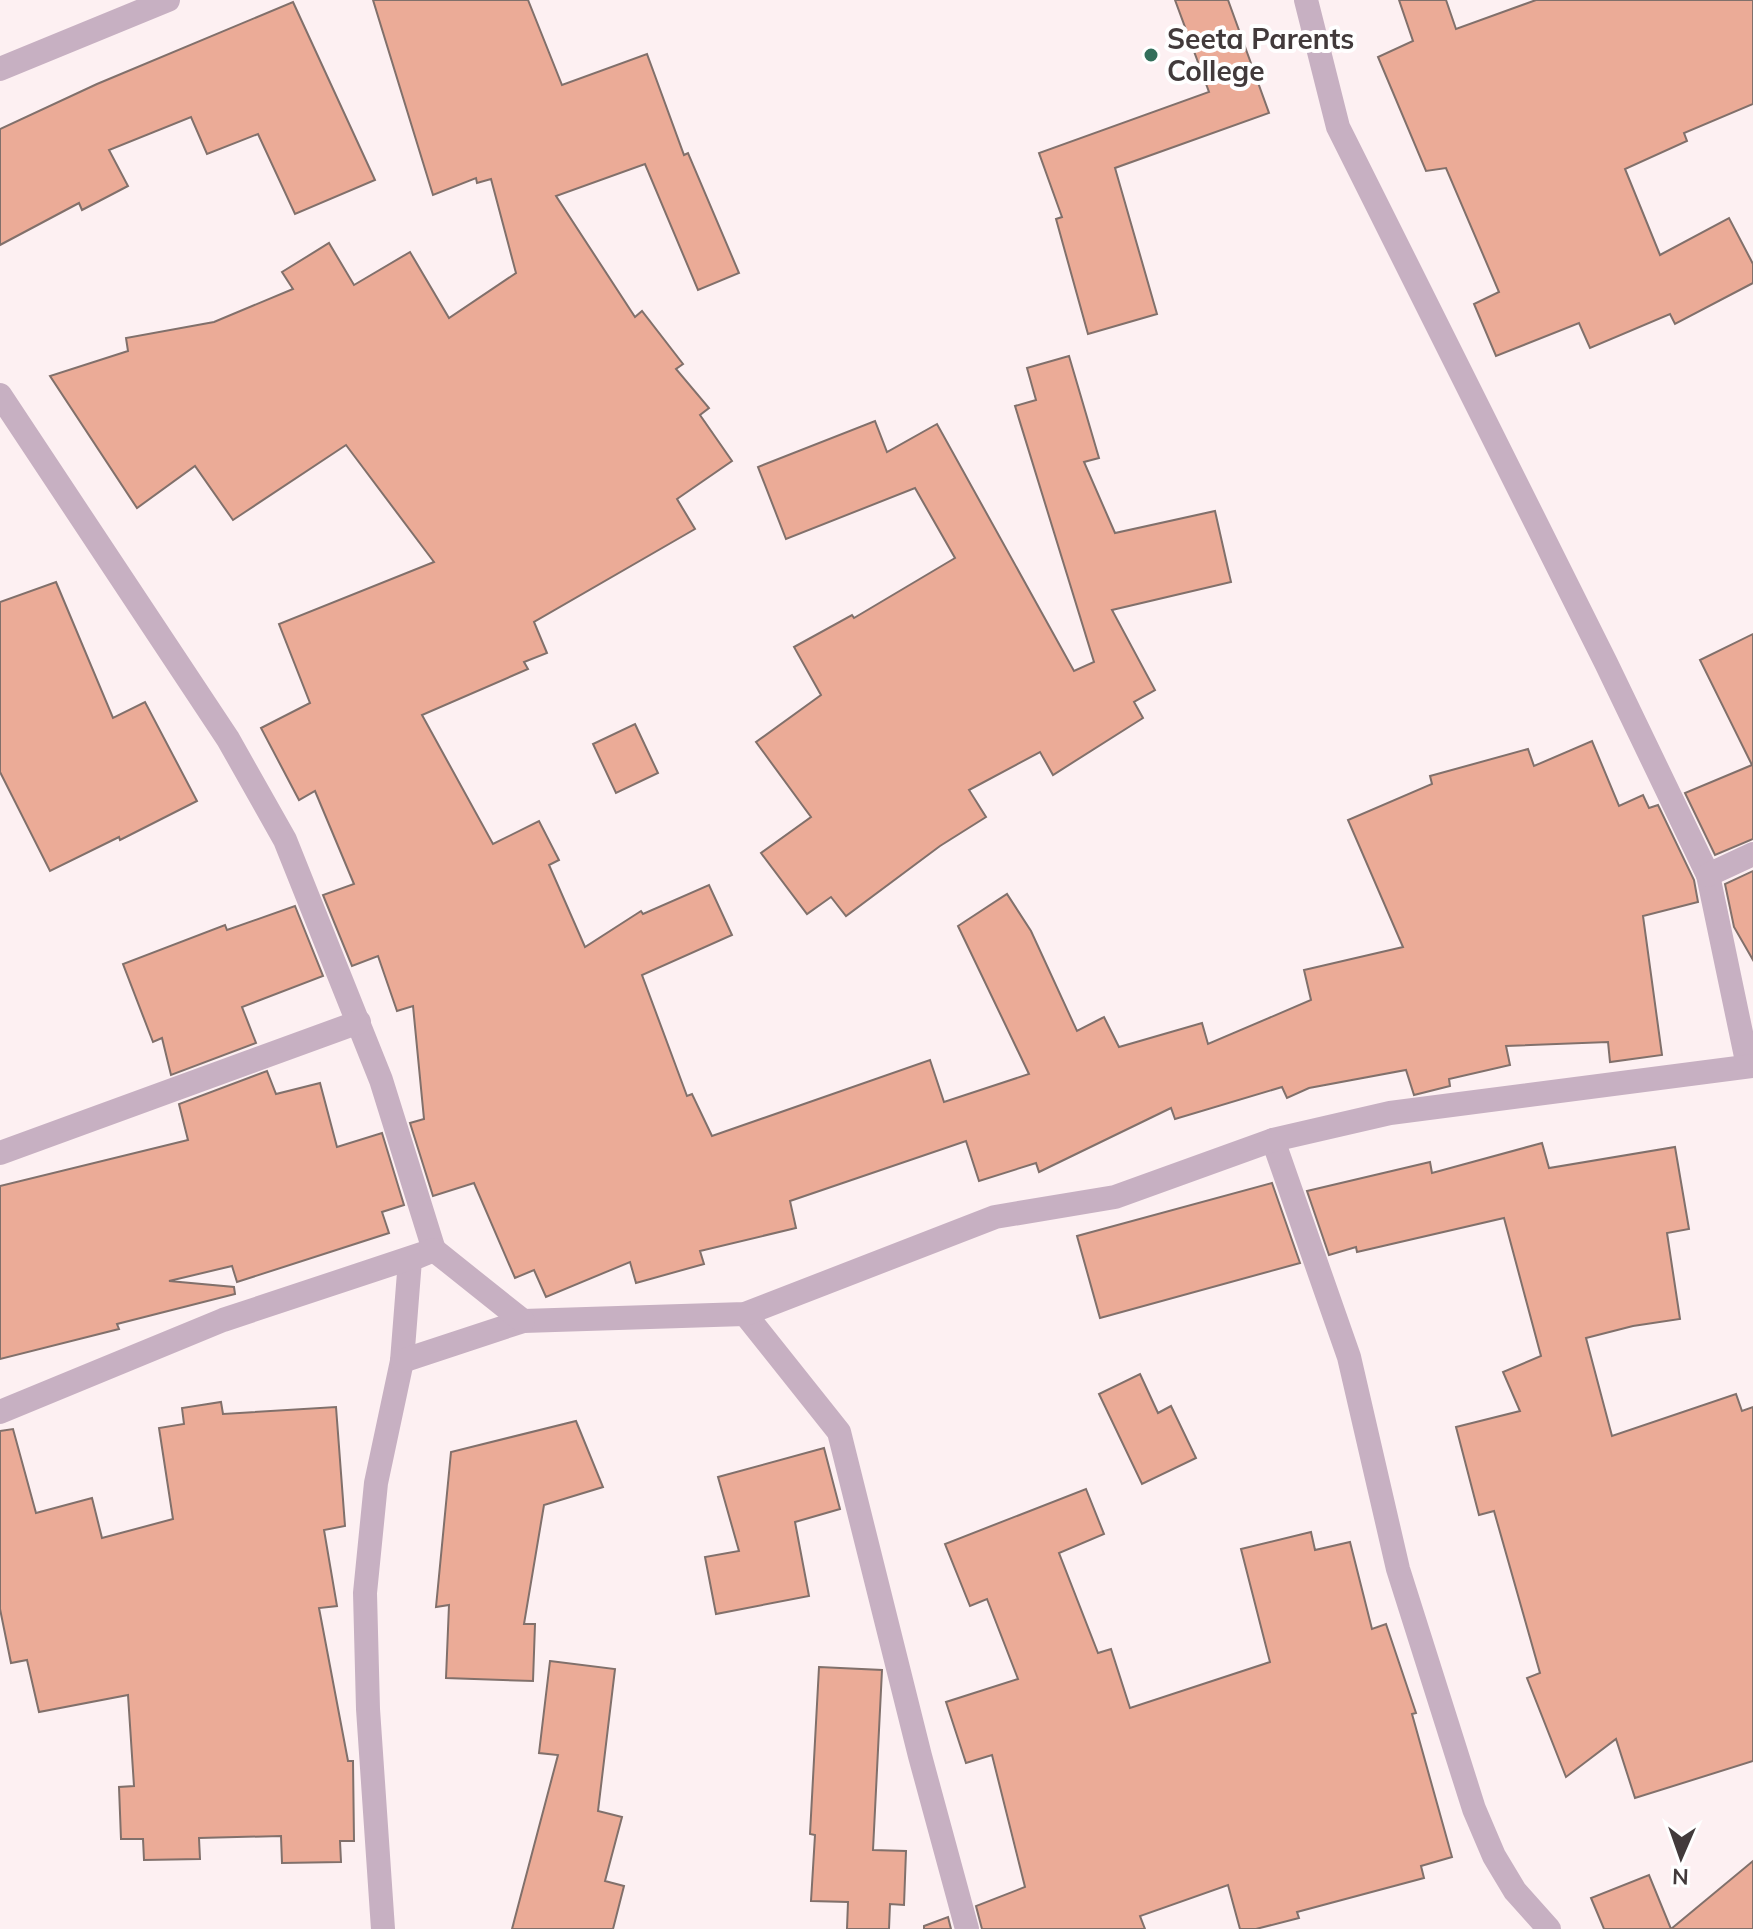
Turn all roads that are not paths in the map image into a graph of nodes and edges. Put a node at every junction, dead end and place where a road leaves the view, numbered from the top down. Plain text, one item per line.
1 (168, 0) edge
2 (1306, 0) edge
3 (0, 69) edge
4 (0, 395) edge
5 (1753, 854) edge
6 (1708, 875) junction
7 (359, 1022) junction
8 (1750, 1066) edge
9 (1273, 1140) junction
10 (0, 1153) edge
11 (434, 1250) junction
12 (745, 1314) junction
13 (523, 1321) junction
14 (402, 1361) junction
15 (0, 1412) edge
16 (383, 1929) edge
17 (967, 1929) edge
18 (1549, 1929) edge

1 - 3 street
2 - 6 street
4 - 7 street
5 - 6 street
6 - 8 street
7 - 10 street
7 - 11 street
8 - 9 street
9 - 12 street
9 - 18 street
11 - 13 street
11 - 14 street
11 - 15 street
12 - 13 street
12 - 17 street
13 - 14 street
14 - 16 street

